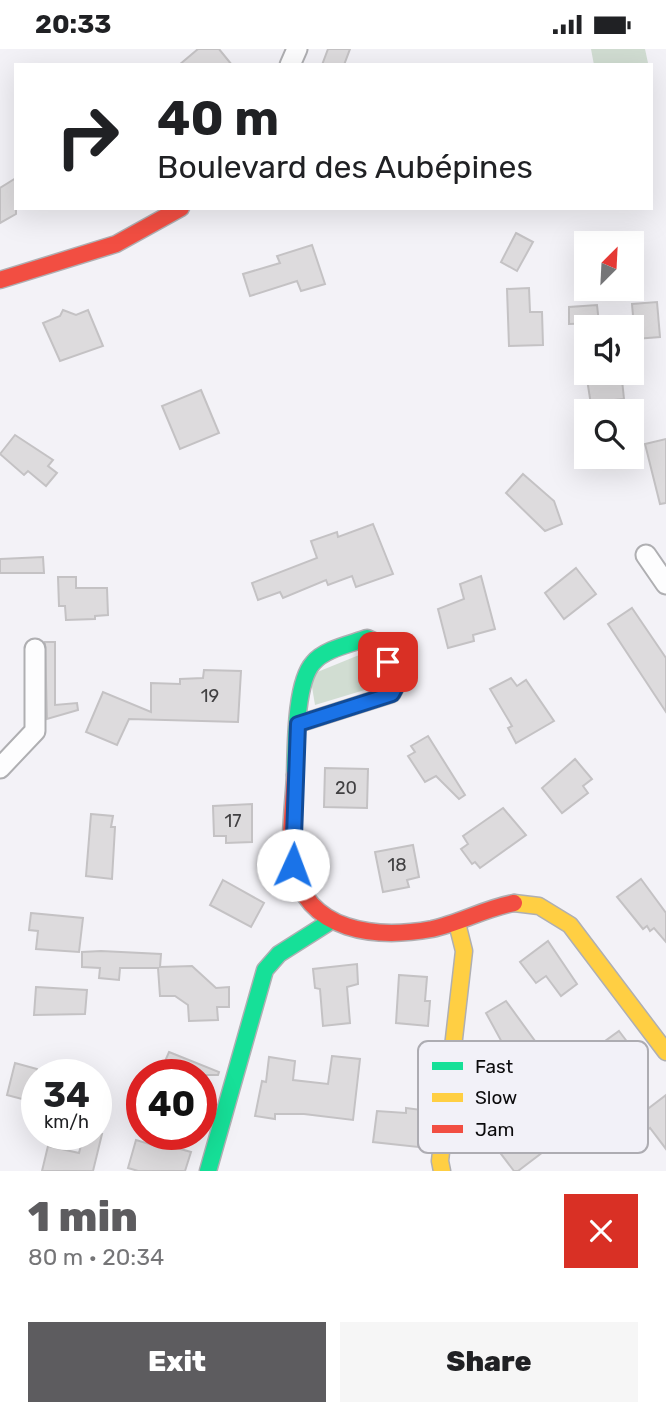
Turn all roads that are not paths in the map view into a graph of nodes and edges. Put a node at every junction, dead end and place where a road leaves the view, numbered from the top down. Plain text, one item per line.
1 (178, 210) edge
2 (0, 280) edge
3 (646, 555) dead end
4 (666, 585) edge
5 (35, 649) dead end
6 (298, 724) junction
7 (0, 768) edge
8 (331, 921) junction
9 (457, 923) junction
10 (454, 1041) edge
11 (666, 1052) edge
12 (441, 1153) edge
13 (208, 1171) edge
14 (442, 1171) edge

1 - 2 street
3 - 4 street
5 - 7 street
6 - 6 street
6 - 8 street
8 - 9 street
8 - 13 street
9 - 10 street
9 - 11 street
12 - 14 street

